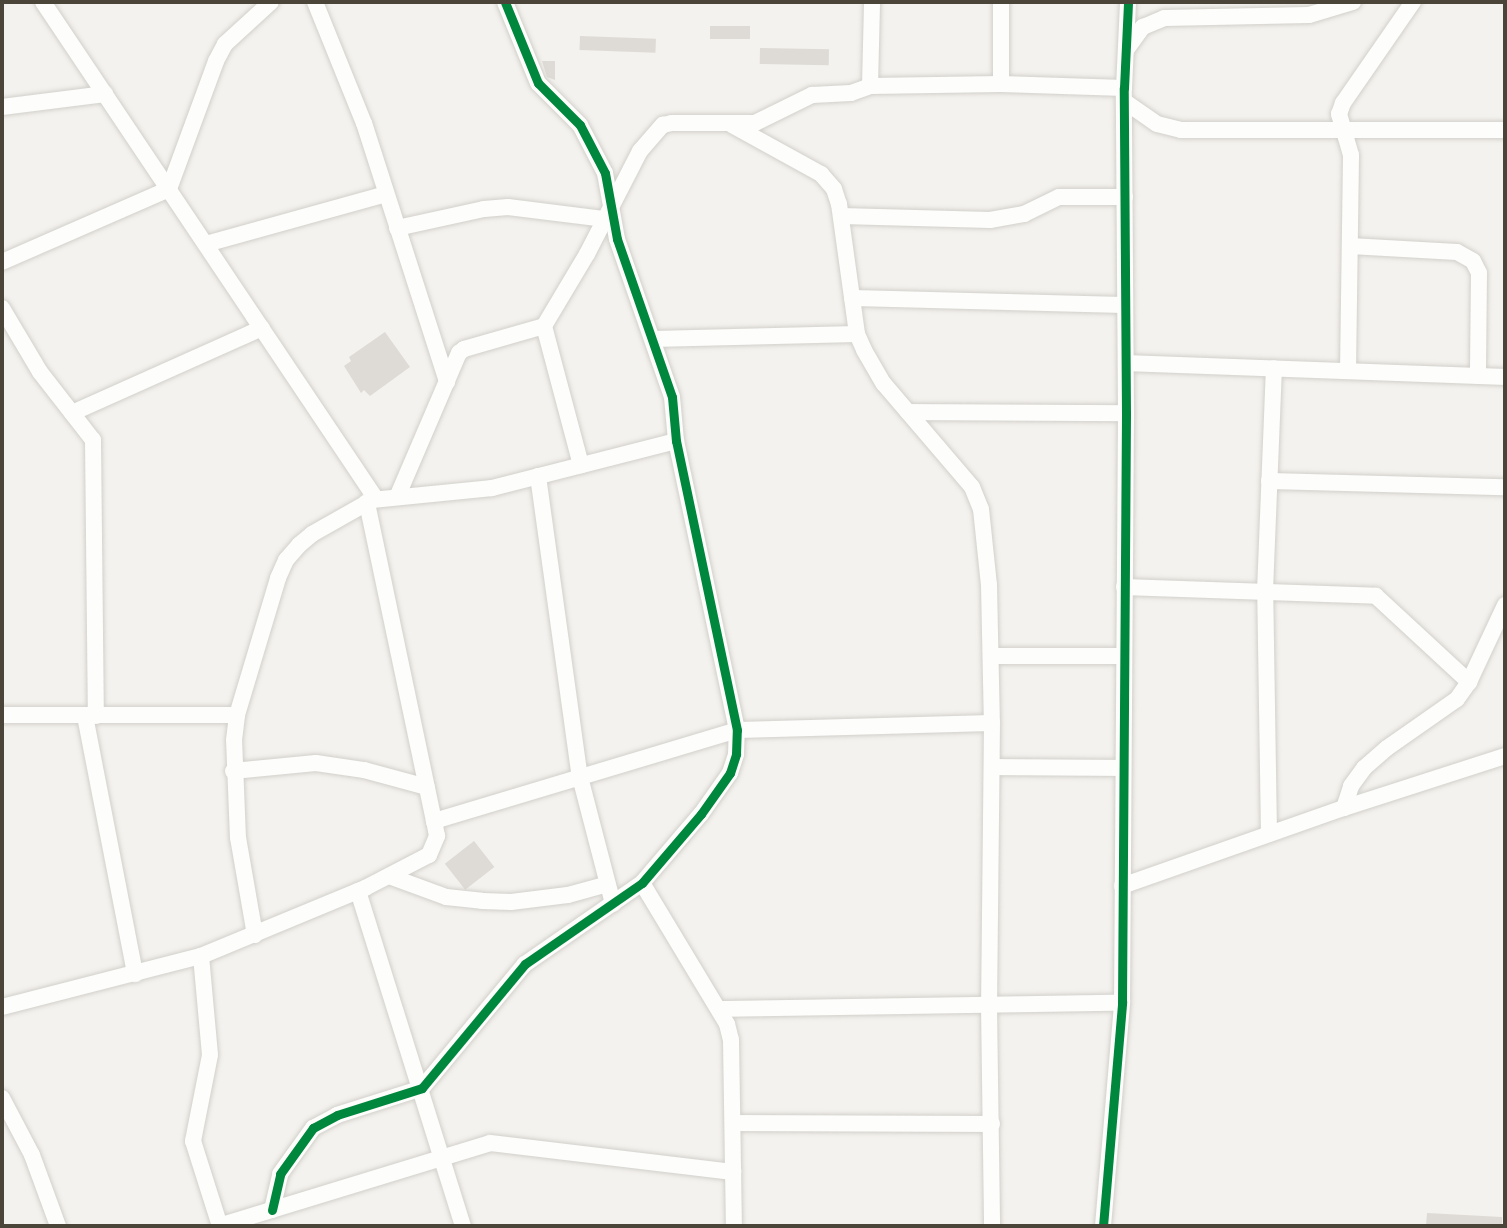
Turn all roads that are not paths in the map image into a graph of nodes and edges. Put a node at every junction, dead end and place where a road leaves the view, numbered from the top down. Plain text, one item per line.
1 (43, 2) edge
2 (271, 2) edge
3 (315, 2) edge
4 (505, 2) edge
5 (872, 2) edge
6 (1001, 2) edge
7 (1128, 2) edge
8 (1353, 2) edge
9 (1413, 2) edge
10 (1126, 50) junction
11 (1001, 84) junction
12 (870, 86) junction
13 (105, 93) junction
14 (1124, 94) junction
15 (2, 107) edge
16 (732, 125) junction
17 (1505, 130) edge
18 (1342, 131) junction
19 (169, 189) junction
20 (386, 194) junction
21 (1125, 197) junction
22 (608, 213) junction
23 (841, 216) junction
24 (397, 228) junction
25 (206, 244) junction
26 (1350, 246) junction
27 (2, 262) edge
28 (852, 298) junction
29 (1125, 305) junction
30 (2, 308) edge
31 (544, 326) junction
32 (262, 328) junction
33 (857, 334) junction
34 (653, 339) junction
35 (1126, 363) junction
36 (1274, 368) junction
37 (1348, 371) junction
38 (1478, 376) junction
39 (1505, 377) edge
40 (447, 382) junction
41 (908, 412) junction
42 (72, 413) junction
43 (1126, 413) junction
44 (676, 441) junction
45 (581, 465) junction
46 (538, 476) junction
47 (1269, 481) junction
48 (1505, 486) edge
49 (398, 495) junction
50 (372, 500) junction
51 (1124, 587) junction
52 (1265, 591) junction
53 (1505, 605) edge
54 (991, 656) junction
55 (1123, 656) junction
56 (1469, 682) junction
57 (2, 715) edge
58 (237, 715) junction
59 (90, 716) junction
60 (992, 723) junction
61 (737, 730) junction
62 (1505, 756) edge
63 (992, 767) junction
64 (1122, 768) junction
65 (233, 771) junction
66 (580, 777) junction
67 (427, 787) junction
68 (1344, 808) junction
69 (434, 821) junction
70 (1269, 834) junction
71 (389, 876) junction
72 (642, 883) junction
73 (608, 884) junction
74 (1122, 886) junction
75 (358, 891) junction
76 (613, 904) junction
77 (255, 935) junction
78 (201, 956) junction
79 (135, 974) junction
80 (1122, 1003) junction
81 (989, 1006) junction
82 (2, 1007) edge
83 (719, 1009) junction
84 (422, 1088) junction
85 (2, 1098) edge
86 (733, 1123) junction
87 (992, 1124) junction
88 (444, 1157) junction
89 (733, 1172) junction
90 (272, 1210) junction
91 (248, 1222) edge
92 (58, 1226) edge
93 (220, 1226) edge
94 (463, 1226) edge
95 (734, 1226) edge
96 (992, 1226) edge
97 (1102, 1226) edge

1 - 13 street
2 - 19 street
3 - 20 street
4 - 22 street
5 - 12 street
6 - 11 street
7 - 10 street
8 - 10 street
9 - 18 street
10 - 14 street
11 - 12 street
11 - 14 street
12 - 16 street
13 - 15 street
13 - 19 street
14 - 18 street
14 - 21 street
16 - 22 street
16 - 23 street
17 - 18 street
18 - 26 street
19 - 25 street
19 - 27 street
20 - 24 street
20 - 25 street
21 - 23 street
21 - 29 street
22 - 24 street
22 - 31 street
22 - 34 street
23 - 28 street
24 - 40 street
25 - 32 street
26 - 37 street
26 - 38 street
28 - 29 street
28 - 33 street
29 - 35 street
30 - 42 street
31 - 40 street
31 - 45 street
32 - 42 street
32 - 50 street
33 - 34 street
33 - 41 street
34 - 44 street
35 - 36 street
35 - 43 street
36 - 37 street
36 - 47 street
37 - 38 street
38 - 39 street
40 - 49 street
41 - 43 street
41 - 54 street
42 - 59 street
43 - 51 street
44 - 45 street
44 - 61 street
45 - 46 street
46 - 49 street
46 - 66 street
47 - 48 street
47 - 52 street
49 - 50 street
50 - 58 street
50 - 67 street
51 - 52 street
51 - 55 street
52 - 56 street
52 - 70 street
53 - 56 street
54 - 55 street
54 - 60 street
55 - 64 street
56 - 68 street
57 - 59 street
58 - 59 street
58 - 65 street
59 - 79 street
60 - 61 street
60 - 63 street
61 - 66 street
61 - 72 street
62 - 68 street
63 - 64 street
63 - 81 street
64 - 74 street
65 - 67 street
65 - 77 street
66 - 69 street
66 - 73 street
67 - 69 street
68 - 70 street
69 - 71 street
70 - 74 street
71 - 73 street
71 - 75 street
72 - 76 street
72 - 83 street
73 - 76 street
74 - 80 street
75 - 77 street
75 - 84 street
76 - 84 street
77 - 78 street
78 - 79 street
78 - 93 street
79 - 82 street
80 - 81 street
80 - 97 street
81 - 83 street
81 - 87 street
83 - 86 street
84 - 88 street
84 - 90 street
85 - 92 street
86 - 87 street
86 - 89 street
87 - 96 street
88 - 89 street
88 - 90 street
88 - 94 street
89 - 95 street
90 - 91 street
91 - 93 street

